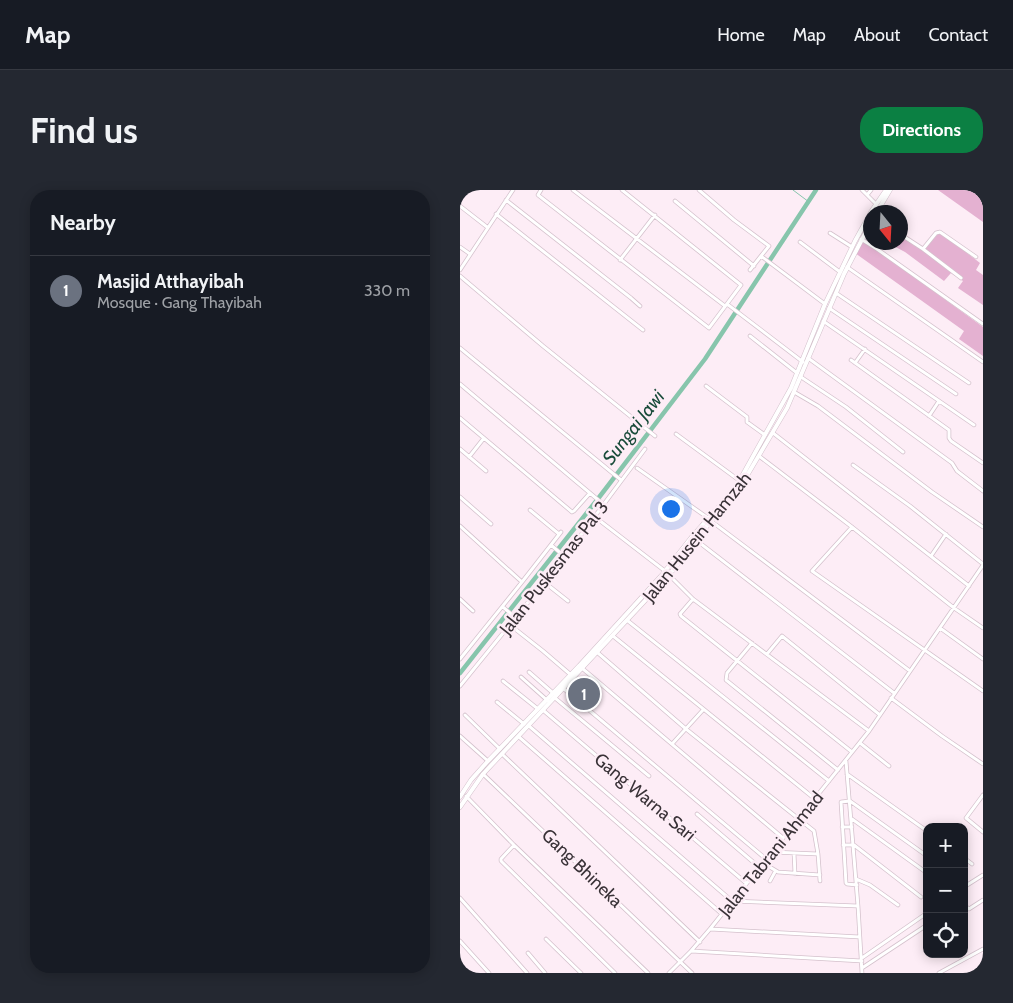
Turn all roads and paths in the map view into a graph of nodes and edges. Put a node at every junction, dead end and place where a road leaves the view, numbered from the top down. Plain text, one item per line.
1 (513, 190) edge
2 (540, 190) edge
3 (573, 190) edge
4 (622, 190) edge
5 (699, 190) edge
6 (862, 190) edge
7 (871, 190) edge
8 (886, 190) edge
9 (890, 190) edge
10 (867, 195) junction
11 (506, 200) junction
12 (675, 201) dead end
13 (876, 204) joint
14 (881, 205) edge
15 (460, 206) edge
16 (496, 214) junction
17 (655, 215) junction
18 (487, 227) junction
19 (863, 228) edge
20 (830, 233) dead end
21 (863, 236) edge
22 (636, 239) junction
23 (861, 239) junction
24 (908, 239) edge
25 (800, 242) dead end
26 (460, 247) edge
27 (852, 247) junction
28 (923, 249) junction
29 (470, 254) junction
30 (761, 256) junction
31 (976, 257) dead end
32 (620, 260) junction
33 (754, 266) junction
34 (847, 266) junction
35 (460, 270) edge
36 (750, 270) dead end
37 (840, 272) junction
38 (460, 276) edge
39 (961, 278) dead end
40 (836, 293) junction
41 (825, 304) junction
42 (726, 305) junction
43 (640, 306) dead end
44 (829, 308) junction
45 (823, 321) junction
46 (983, 324) edge
47 (819, 325) junction
48 (643, 330) dead end
49 (750, 336) dead end
50 (460, 348) edge
51 (865, 349) junction
52 (808, 358) junction
53 (802, 362) junction
54 (983, 362) edge
55 (799, 375) junction
56 (460, 384) edge
57 (969, 384) dead end
58 (706, 386) dead end
59 (794, 392) junction
60 (956, 394) dead end
61 (939, 401) junction
62 (929, 416) junction
63 (460, 418) edge
64 (974, 425) dead end
65 (772, 433) junction
66 (676, 434) dead end
67 (654, 435) dead end
68 (765, 435) junction
69 (484, 438) junction
70 (645, 448) dead end
71 (761, 448) junction
72 (460, 449) edge
73 (903, 452) dead end
74 (759, 456) junction
75 (469, 457) junction
76 (983, 463) edge
77 (853, 465) dead end
78 (637, 468) dead end
79 (486, 471) dead end
80 (620, 479) junction
81 (740, 481) junction
82 (983, 491) edge
83 (591, 494) junction
84 (460, 496) edge
85 (602, 503) junction
86 (530, 510) dead end
87 (595, 517) junction
88 (710, 519) junction
89 (490, 524) dead end
90 (460, 526) edge
91 (852, 527) junction
92 (983, 527) edge
93 (946, 534) junction
94 (696, 540) junction
95 (552, 546) junction
96 (564, 556) junction
97 (931, 556) junction
98 (983, 565) edge
99 (665, 571) junction
100 (670, 575) junction
101 (522, 582) junction
102 (544, 582) junction
103 (969, 586) junction
104 (693, 598) junction
105 (460, 599) edge
106 (568, 601) dead end
107 (504, 608) junction
108 (954, 608) junction
109 (473, 611) dead end
110 (514, 617) junction
111 (628, 621) junction
112 (510, 625) junction
113 (617, 628) junction
114 (940, 628) junction
115 (983, 628) edge
116 (613, 636) junction
117 (752, 643) junction
118 (924, 651) junction
119 (598, 653) junction
120 (767, 655) junction
121 (461, 656) edge
122 (983, 659) edge
123 (738, 661) junction
124 (583, 669) junction
125 (910, 671) junction
126 (528, 672) dead end
127 (571, 675) junction
128 (521, 677) dead end
129 (503, 681) dead end
130 (460, 686) edge
131 (564, 689) junction
132 (983, 691) edge
133 (894, 693) junction
134 (554, 696) junction
135 (891, 698) junction
136 (496, 702) dead end
137 (548, 702) junction
138 (538, 709) junction
139 (703, 710) junction
140 (544, 711) junction
141 (880, 715) junction
142 (465, 716) dead end
143 (524, 724) junction
144 (529, 726) junction
145 (686, 729) junction
146 (868, 732) junction
147 (460, 736) edge
148 (519, 737) junction
149 (860, 743) junction
150 (672, 744) junction
151 (500, 749) junction
152 (852, 752) junction
153 (502, 754) junction
154 (846, 760) junction
155 (488, 761) junction
156 (983, 764) edge
157 (889, 766) dead end
158 (838, 770) junction
159 (483, 774) junction
160 (847, 774) junction
161 (649, 776) dead end
162 (830, 781) junction
163 (460, 794) edge
164 (466, 796) junction
165 (982, 798) edge
166 (815, 799) junction
167 (850, 801) junction
168 (460, 807) edge
169 (697, 814) dead end
170 (797, 819) junction
171 (851, 819) junction
172 (842, 827) junction
173 (852, 827) junction
174 (923, 828) edge
175 (983, 832) edge
176 (783, 838) junction
177 (514, 845) junction
178 (843, 845) junction
179 (854, 845) junction
180 (772, 852) junction
181 (794, 853) junction
182 (923, 853) edge
183 (818, 854) junction
184 (766, 859) junction
185 (968, 861) edge
186 (763, 863) junction
187 (972, 864) dead end
188 (759, 867) junction
189 (923, 870) edge
190 (776, 872) junction
191 (795, 874) junction
192 (983, 874) edge
193 (820, 875) junction
194 (856, 879) junction
195 (770, 881) dead end
196 (820, 881) dead end
197 (746, 883) junction
198 (857, 885) junction
199 (968, 885) edge
200 (921, 897) dead end
201 (460, 898) edge
202 (983, 900) edge
203 (732, 901) junction
204 (898, 905) dead end
205 (858, 906) junction
206 (968, 908) edge
207 (722, 914) junction
208 (923, 916) edge
209 (923, 928) edge
210 (710, 929) junction
211 (860, 936) junction
212 (546, 939) dead end
213 (460, 941) edge
214 (700, 942) junction
215 (983, 949) edge
216 (691, 951) junction
217 (528, 953) dead end
218 (862, 960) junction
219 (681, 962) junction
220 (862, 971) edge
221 (489, 973) edge
222 (527, 973) edge
223 (545, 973) edge
224 (581, 973) edge
225 (615, 973) edge
226 (648, 973) edge
227 (669, 973) edge
228 (692, 973) edge
229 (940, 973) edge

1 - 11 street
2 - 32 street
3 - 22 street
4 - 17 street
5 - 30 street
6 - 10 street
7 - 10 street
8 - 13 street, Jalan Husein Hamzah
9 - 14 street
10 - 13 street
11 - 16 street
11 - 43 street
12 - 33 street
15 - 18 street
16 - 18 street
16 - 48 street
17 - 22 street
17 - 42 street
18 - 29 street
19 - 27 street, Jalan Husein Hamzah
20 - 27 street
21 - 23 street, Jalan Husein Hamzah
22 - 32 street
22 - 42 street
23 - 34 street, Jalan Husein Hamzah
23 - 46 street
24 - 28 street
25 - 37 street
26 - 29 street
27 - 37 street, Jalan Husein Hamzah
28 - 31 street
28 - 39 street
29 - 35 street
30 - 33 street
30 - 41 street
32 - 42 street
33 - 36 street
34 - 40 street, Jalan Husein Hamzah
34 - 54 street
37 - 41 street, Jalan Husein Hamzah
38 - 67 street
40 - 44 street, Jalan Husein Hamzah
40 - 57 street
41 - 47 street, Jalan Husein Hamzah
42 - 53 street
44 - 45 street, Jalan Husein Hamzah
44 - 60 street
45 - 47 street, Jalan Husein Hamzah
45 - 51 street
47 - 52 street, Jalan Husein Hamzah
47 - 53 street, Jalan Husein Hamzah
49 - 55 street
50 - 80 street
51 - 61 street
51 - 62 street
52 - 55 street, Jalan Husein Hamzah
52 - 82 street
53 - 55 street, Jalan Husein Hamzah
55 - 59 street, Jalan Husein Hamzah
55 - 68 street, Jalan Husein Hamzah
55 - 73 street
56 - 83 street
58 - 68 street
59 - 65 street, Jalan Husein Hamzah
59 - 92 street
61 - 62 street
61 - 64 street
62 - 76 street
63 - 69 street
65 - 71 street, Jalan Husein Hamzah
65 - 97 street
66 - 81 street
68 - 71 street, Jalan Husein Hamzah
69 - 75 street
69 - 83 street
70 - 80 street, Jalan Puskesmas Pal 3
71 - 74 street, Jalan Husein Hamzah
71 - 81 street, Jalan Husein Hamzah
72 - 75 street
74 - 88 street, Jalan Husein Hamzah
74 - 91 street
75 - 79 street
77 - 93 street
78 - 88 street
80 - 85 street, Jalan Puskesmas Pal 3
81 - 88 street, Jalan Husein Hamzah
83 - 85 street
84 - 89 street
85 - 87 street, Jalan Puskesmas Pal 3
86 - 95 street
87 - 96 street, Jalan Puskesmas Pal 3
87 - 99 street
88 - 94 street, Jalan Husein Hamzah
88 - 99 street, Jalan Husein Hamzah
88 - 125 street
90 - 101 street
91 - 108 street
91 - 118 street
93 - 97 street
93 - 98 street
94 - 100 street, Jalan Husein Hamzah
94 - 133 street
95 - 96 street
95 - 101 street
96 - 102 street, Jalan Puskesmas Pal 3
97 - 103 street
98 - 103 street, Jalan Tabrani Ahmad
99 - 113 street, Jalan Husein Hamzah
100 - 104 street
100 - 111 street, Jalan Husein Hamzah
101 - 107 street
102 - 106 street
102 - 110 street, Jalan Puskesmas Pal 3
103 - 108 street, Jalan Tabrani Ahmad
104 - 117 street
104 - 123 street
105 - 109 street
107 - 110 street
107 - 121 street
108 - 114 street, Jalan Tabrani Ahmad
108 - 115 street
110 - 112 street, Jalan Puskesmas Pal 3
111 - 113 street, Jalan Husein Hamzah
111 - 162 street
112 - 127 street
112 - 130 street, Jalan Puskesmas Pal 3
113 - 116 street, Jalan Husein Hamzah
113 - 127 street, Jalan Husein Hamzah
114 - 118 street, Jalan Tabrani Ahmad
114 - 122 street
116 - 119 street, Jalan Husein Hamzah
116 - 139 street
117 - 120 street
117 - 123 street
118 - 125 street, Jalan Tabrani Ahmad
118 - 132 street
119 - 124 street, Jalan Husein Hamzah
119 - 145 street
120 - 141 street
120 - 146 street
123 - 152 street
123 - 158 street
124 - 131 street, Jalan Husein Hamzah
124 - 150 street
125 - 133 street, Jalan Tabrani Ahmad
126 - 134 street
127 - 134 street, Jalan Husein Hamzah
128 - 137 street
129 - 138 street
131 - 134 street, Jalan Husein Hamzah
131 - 184 street
133 - 135 street, Jalan Tabrani Ahmad
134 - 137 street, Jalan Husein Hamzah
134 - 161 street
135 - 141 street, Jalan Tabrani Ahmad
135 - 156 street
136 - 143 street
137 - 138 street, Jalan Husein Hamzah
137 - 140 street, Jalan Husein Hamzah
138 - 143 street, Jalan Husein Hamzah
139 - 145 street
139 - 166 street
140 - 144 street, Jalan Husein Hamzah
140 - 197 street, Gang Warna Sari
141 - 146 street, Jalan Tabrani Ahmad
142 - 151 street
143 - 151 street, Jalan Husein Hamzah
144 - 148 street, Jalan Husein Hamzah
144 - 203 street
145 - 150 street
145 - 170 street
146 - 149 street, Jalan Tabrani Ahmad
147 - 155 street
148 - 153 street, Jalan Husein Hamzah
148 - 207 street
149 - 152 street, Jalan Tabrani Ahmad
149 - 157 street
150 - 176 street
151 - 155 street, Jalan Husein Hamzah
152 - 154 street, Jalan Tabrani Ahmad
153 - 159 street, Jalan Husein Hamzah
153 - 214 street
154 - 158 street, Jalan Tabrani Ahmad
154 - 160 street
155 - 163 street, Jalan Husein Hamzah
158 - 162 street, Jalan Tabrani Ahmad
159 - 164 street, Jalan Husein Hamzah
159 - 219 street, Gang Bhineka
160 - 167 street
160 - 174 street
162 - 166 street, Jalan Tabrani Ahmad
164 - 168 street, Jalan Husein Hamzah
164 - 177 street
165 - 175 street
166 - 170 street, Jalan Tabrani Ahmad
167 - 171 street
167 - 172 street
167 - 182 street
169 - 188 street
170 - 176 street, Jalan Tabrani Ahmad
170 - 183 street
171 - 173 street
171 - 189 street
172 - 173 street
172 - 178 street
173 - 179 street
176 - 180 street, Jalan Tabrani Ahmad
177 - 225 street
177 - 226 street
178 - 179 street
178 - 198 street
179 - 194 street
179 - 200 street
180 - 181 street
180 - 184 street, Jalan Tabrani Ahmad
181 - 183 street
181 - 191 street
183 - 193 street
184 - 186 street, Jalan Tabrani Ahmad
185 - 187 street
186 - 188 street, Jalan Tabrani Ahmad
186 - 190 street
188 - 197 street, Jalan Tabrani Ahmad
190 - 191 street
190 - 195 street
191 - 193 street
192 - 199 street
193 - 196 street
194 - 198 street
194 - 204 street
197 - 203 street, Jalan Tabrani Ahmad
198 - 205 street
201 - 222 street
202 - 206 street
203 - 205 street
203 - 207 street, Jalan Tabrani Ahmad
205 - 211 street
207 - 210 street, Jalan Tabrani Ahmad
208 - 218 street
209 - 220 street
210 - 211 street
210 - 214 street, Jalan Tabrani Ahmad
211 - 218 street
212 - 224 street
213 - 221 street
214 - 216 street, Jalan Tabrani Ahmad
215 - 229 street
216 - 218 street
216 - 219 street, Jalan Tabrani Ahmad
217 - 223 street
218 - 220 street
219 - 227 street, Jalan Tabrani Ahmad
219 - 228 street, Gang Bhineka

